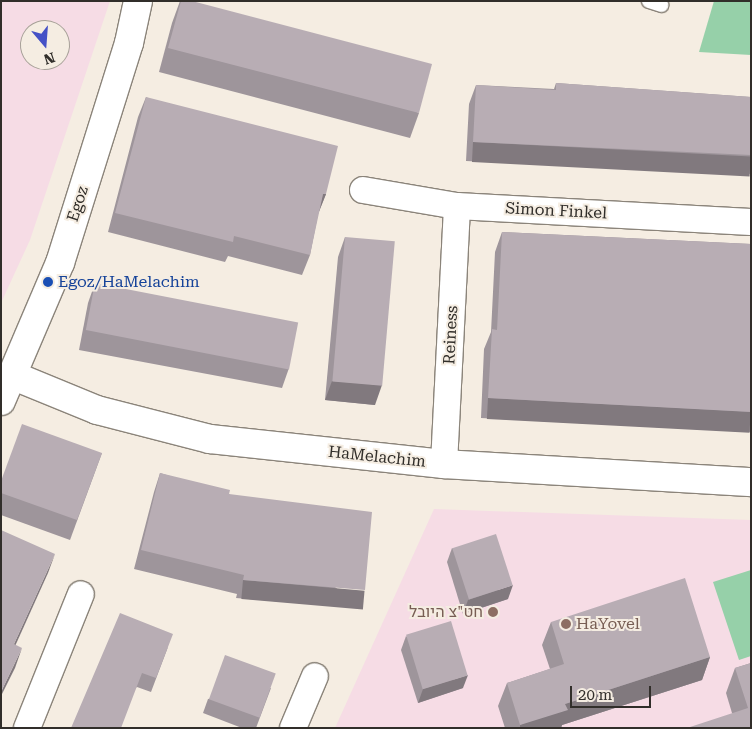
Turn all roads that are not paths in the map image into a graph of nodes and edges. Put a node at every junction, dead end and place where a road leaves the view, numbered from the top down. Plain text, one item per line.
1 (138, 1) edge
2 (363, 190) dead end
3 (458, 206) junction
4 (751, 222) edge
5 (14, 376) junction
6 (1, 401) edge
7 (444, 464) junction
8 (751, 482) edge
9 (81, 594) dead end
10 (315, 676) dead end
11 (27, 728) edge
12 (293, 728) edge

1 - 5 street, Egoz
2 - 3 street, Simon Finkel
3 - 4 street, Simon Finkel
3 - 7 street, Reiness
5 - 6 street, Egoz
5 - 7 street, HaMelachim
7 - 8 street, HaMelachim
9 - 11 street
10 - 12 street

